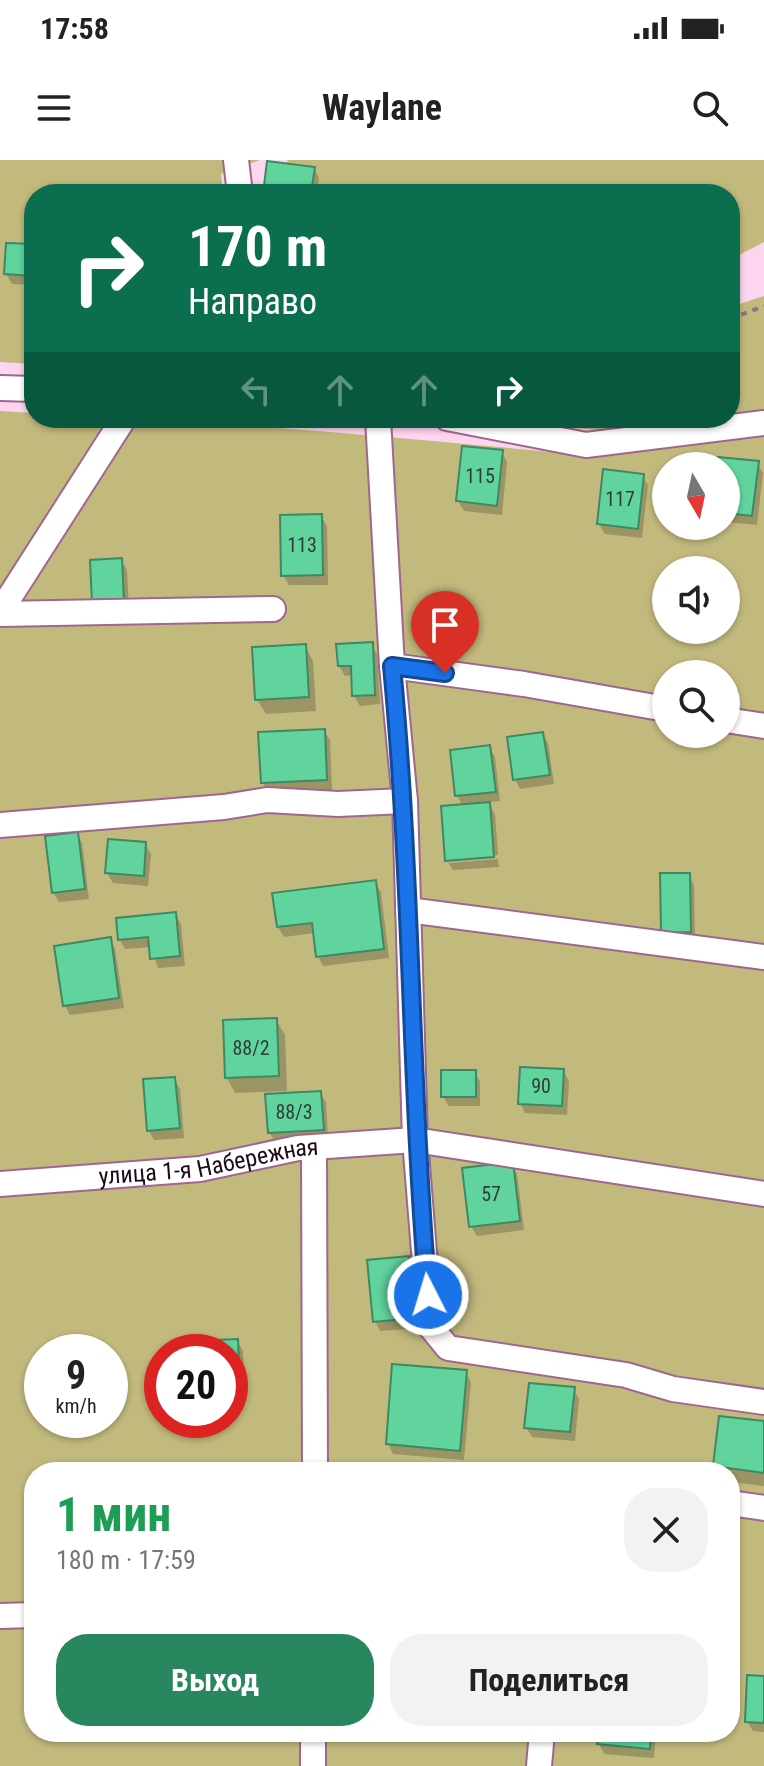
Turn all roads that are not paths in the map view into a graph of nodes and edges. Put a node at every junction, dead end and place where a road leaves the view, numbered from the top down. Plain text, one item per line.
1 (236, 160) edge
2 (239, 184) edge
3 (0, 388) edge
4 (24, 389) edge
5 (764, 423) edge
6 (740, 426) edge
7 (118, 428) edge
8 (379, 428) edge
9 (498, 428) edge
10 (724, 428) edge
11 (273, 609) dead end
12 (0, 613) edge
13 (392, 666) junction
14 (652, 707) edge
15 (740, 722) edge
16 (764, 726) edge
17 (405, 801) junction
18 (0, 825) edge
19 (408, 910) junction
20 (764, 957) edge
21 (415, 1140) junction
22 (314, 1148) junction
23 (0, 1184) edge
24 (764, 1194) edge
25 (764, 1402) edge
26 (315, 1462) edge
27 (740, 1504) edge
28 (764, 1508) edge
29 (24, 1615) edge
30 (0, 1616) edge
31 (313, 1742) edge
32 (541, 1742) edge
33 (313, 1766) edge
34 (539, 1766) edge

1 - 2 street
3 - 4 street
5 - 6 street
7 - 12 street
8 - 13 street
9 - 10 street
11 - 12 street
13 - 14 street
13 - 17 street
15 - 16 street
17 - 18 street
17 - 19 street
19 - 20 street
19 - 21 street
21 - 22 street, улица 1-я Набережная
21 - 24 street, улица 1-я Набережная
21 - 25 street
22 - 23 street, улица 1-я Набережная
22 - 26 street
27 - 28 street
29 - 30 street
31 - 33 street
32 - 34 street

